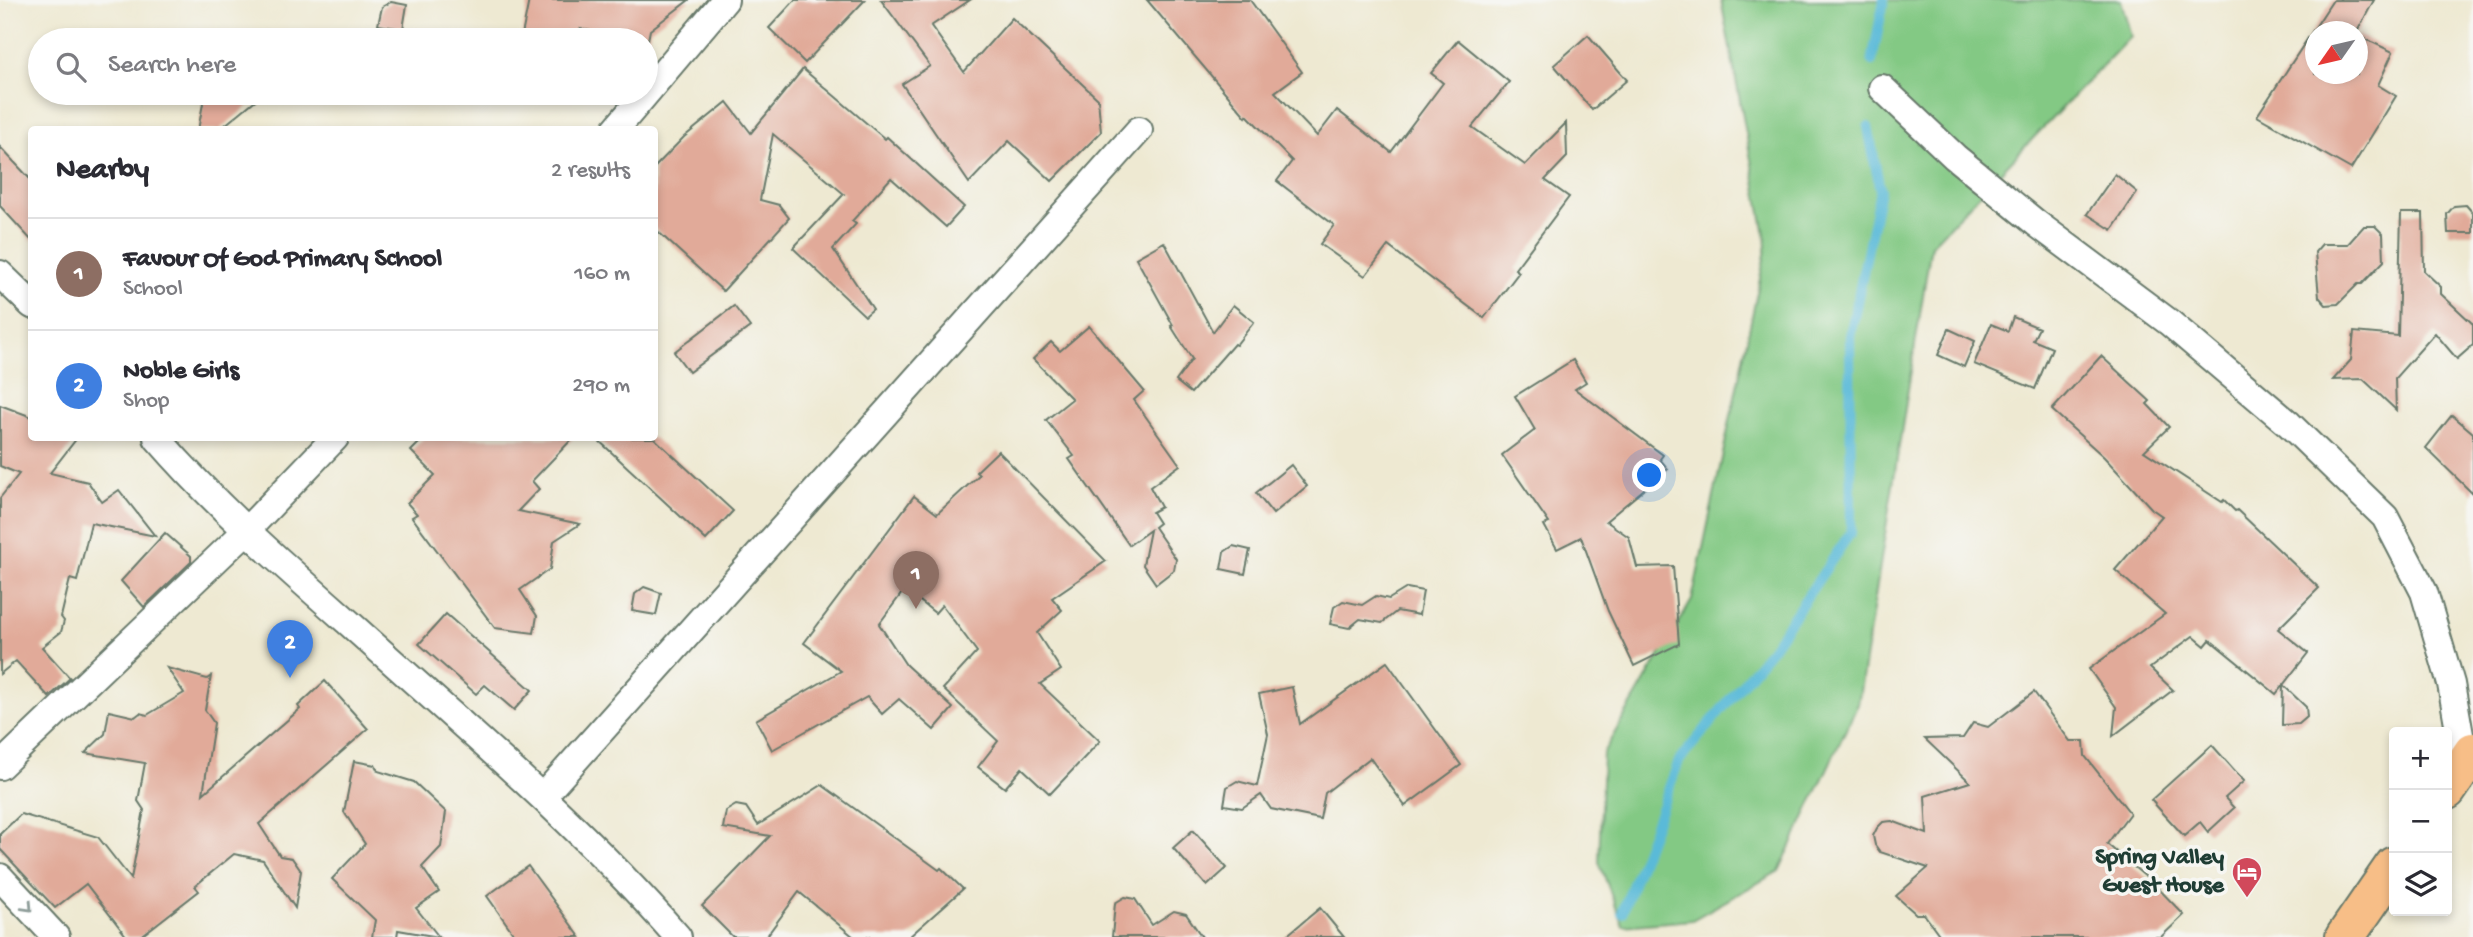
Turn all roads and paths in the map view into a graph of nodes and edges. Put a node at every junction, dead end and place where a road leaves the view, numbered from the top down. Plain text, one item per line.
1 (725, 0) edge
2 (658, 79) edge
3 (1882, 88) dead end
4 (636, 105) edge
5 (618, 126) edge
6 (1139, 130) dead end
7 (0, 274) edge
8 (28, 301) edge
9 (160, 441) edge
10 (332, 441) edge
11 (246, 531) junction
12 (0, 766) edge
13 (2462, 768) edge
14 (543, 796) junction
15 (2389, 873) edge
16 (0, 877) edge
17 (56, 937) edge
18 (678, 937) edge
19 (2345, 937) edge

1 - 2 street
3 - 13 street
4 - 5 street
6 - 14 street
7 - 8 street
9 - 11 street
10 - 11 street
11 - 12 street
11 - 14 street
14 - 18 street
15 - 19 main road
16 -> 17 street

